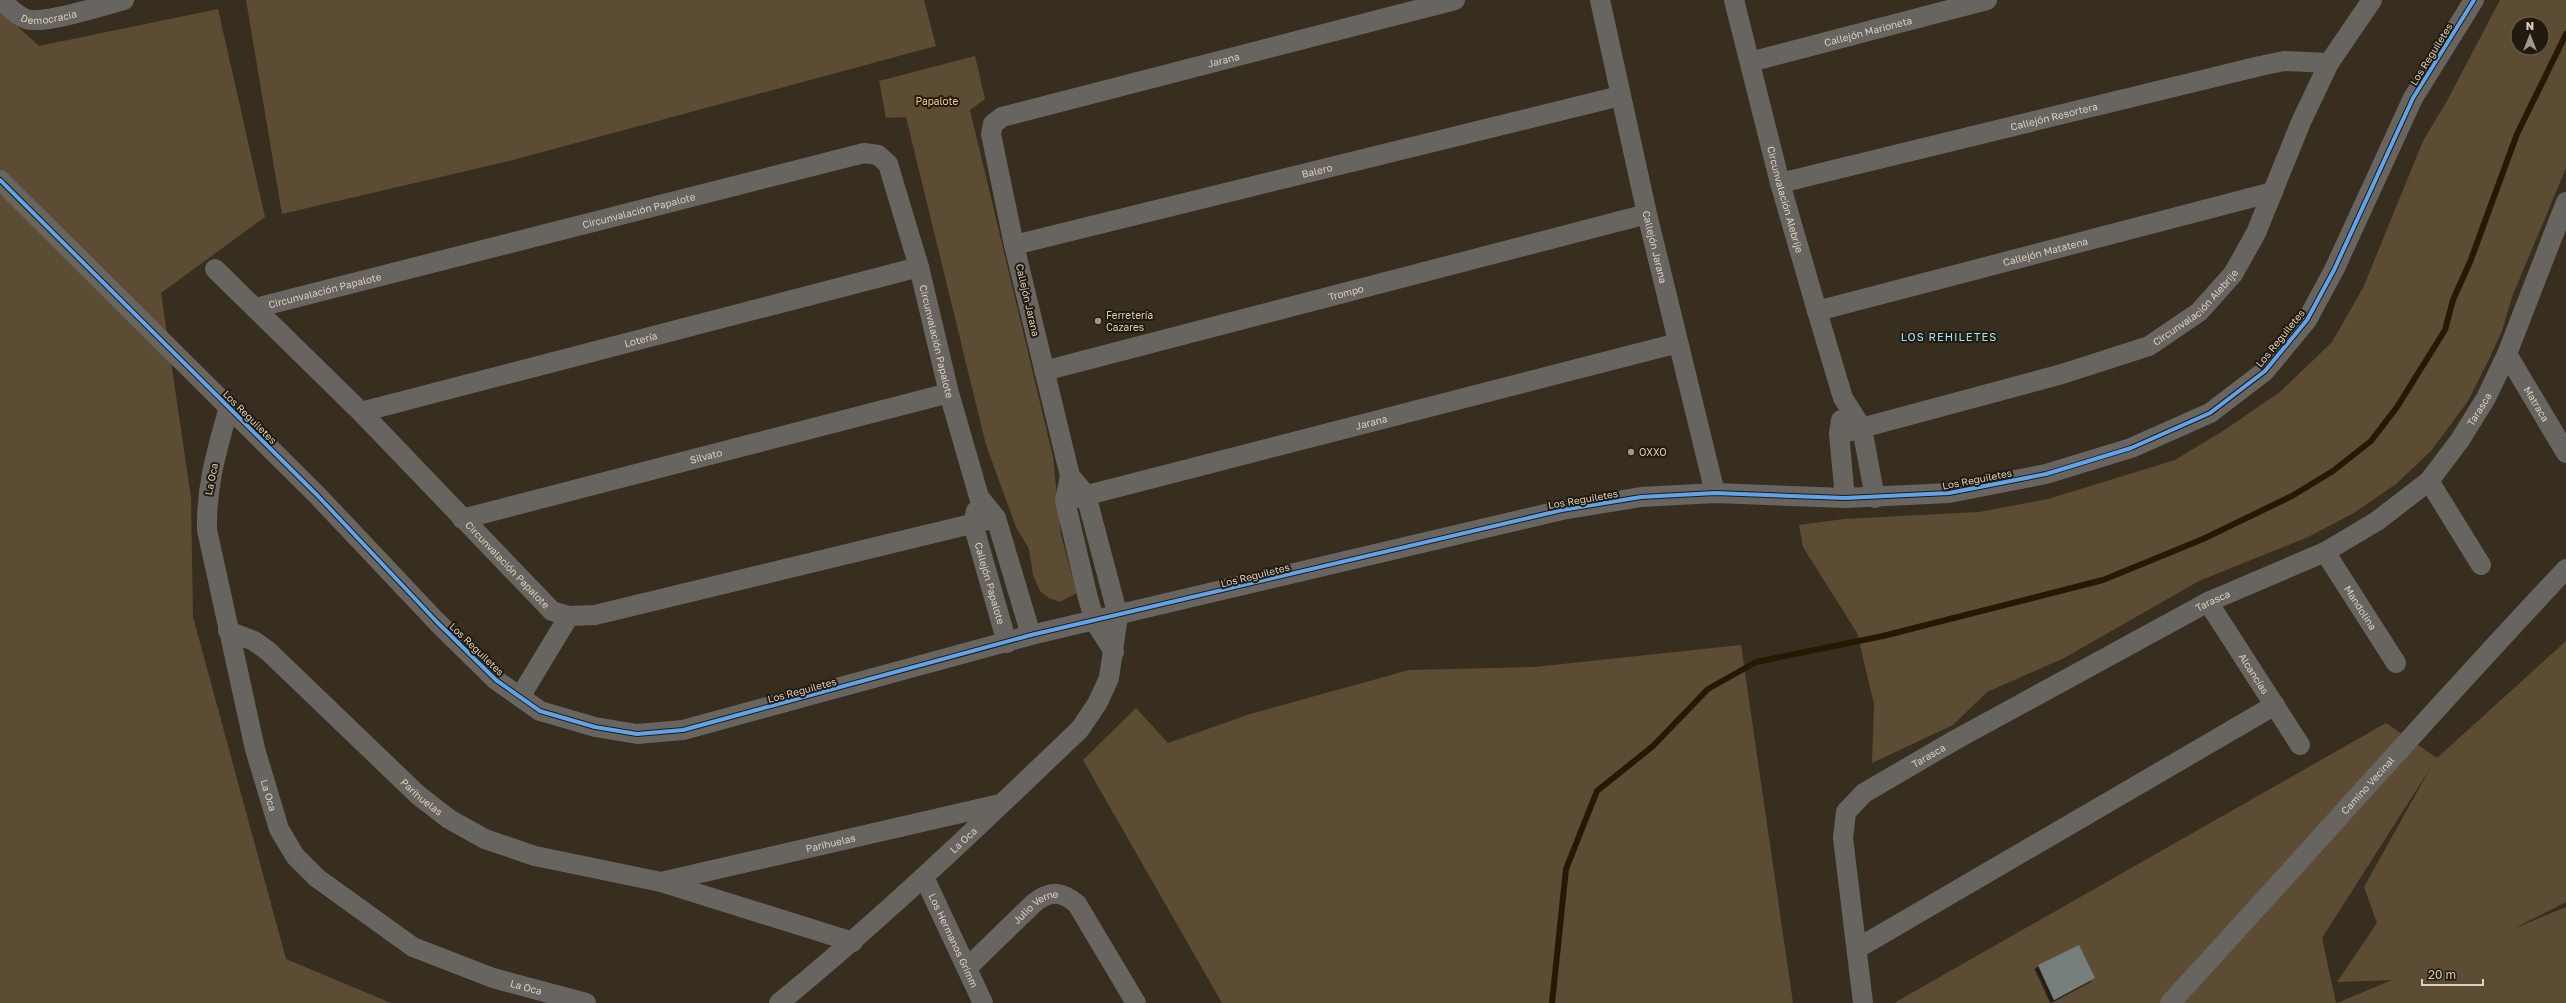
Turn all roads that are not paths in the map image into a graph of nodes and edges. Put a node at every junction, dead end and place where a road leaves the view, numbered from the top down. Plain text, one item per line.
1 (2, 0) edge
2 (124, 0) edge
3 (1455, 0) edge
4 (1600, 0) edge
5 (1734, 0) edge
6 (1987, 0) edge
7 (2372, 0) edge
8 (2474, 0) edge
9 (1750, 62) junction
10 (2329, 63) junction
11 (1620, 96) junction
12 (994, 124) joint
13 (0, 180) edge
14 (1780, 183) junction
15 (2273, 192) junction
16 (2565, 212) edge
17 (1647, 214) junction
18 (1014, 245) junction
19 (920, 268) junction
20 (215, 269) dead end
21 (255, 308) junction
22 (1817, 311) junction
23 (1678, 343) junction
24 (2507, 354) junction
25 (1044, 371) junction
26 (949, 393) junction
27 (1843, 398) junction
28 (228, 407) junction
29 (361, 412) junction
30 (1862, 428) junction
31 (1839, 434) junction
32 (2566, 453) edge
33 (1070, 476) junction
34 (2429, 481) junction
35 (1715, 493) junction
36 (1086, 495) junction
37 (979, 497) junction
38 (1845, 498) junction
39 (1875, 498) junction
40 (1065, 501) junction
41 (996, 518) junction
42 (462, 519) junction
43 (973, 524) junction
44 (2325, 552) junction
45 (2481, 564) dead end
46 (2566, 569) edge
47 (2208, 602) junction
48 (569, 616) junction
49 (1118, 616) junction
50 (1095, 622) junction
51 (228, 631) junction
52 (1031, 635) junction
53 (1007, 643) junction
54 (1114, 652) junction
55 (2396, 663) dead end
56 (520, 697) junction
57 (2274, 706) junction
58 (2300, 745) dead end
59 (1000, 804) junction
60 (924, 878) junction
61 (660, 882) junction
62 (854, 942) junction
63 (1858, 948) junction
64 (967, 968) junction
65 (586, 1003) edge
66 (778, 1003) edge
67 (983, 1003) edge
68 (1136, 1003) edge
69 (1863, 1003) edge
70 (2170, 1003) edge

1 - 2 street, Democracia
3 - 12 street, Jarana
4 - 11 street, Callejón Jarana
5 - 9 street, Circunvalación Alebrije
6 - 9 street, Callejón Marioneta
7 - 10 street, Circunvalación Alebrije
8 - 39 street, Los Reguiletes
9 - 14 street, Circunvalación Alebrije
10 - 14 street, Callejón Resortera
10 - 15 street, Circunvalación Alebrije
11 - 17 street, Callejón Jarana
11 - 18 street, Balero
12 - 18 street, Callejón Jarana
13 - 28 street, Los Reguiletes
14 - 22 street, Circunvalación Alebrije
15 - 22 street, Callejón Matatena
15 - 30 street, Circunvalación Alebrije
16 - 24 street, Tarasca
17 - 23 street, Callejón Jarana
17 - 25 street, Trompo
18 - 25 street, Callejón Jarana
19 - 21 street, Circunvalación Papalote
19 - 26 street, Circunvalación Papalote
19 - 29 street, Lotería
20 - 21 street
21 - 29 street, Circunvalación Papalote
22 - 27 street, Circunvalación Alebrije
23 - 35 street, Callejón Jarana
23 - 36 street, Jarana
24 - 32 street, Matraca
24 - 34 street, Tarasca
25 - 33 street, Callejón Jarana
26 - 37 street, Circunvalación Papalote
26 - 42 street, Silvato
27 - 30 street, Circunvalación Alebrije
27 - 31 street, Circunvalación Alebrije
28 - 51 street, La Oca
28 - 56 street, Los Reguiletes
29 - 42 street, Circunvalación Papalote
30 - 31 street, Circunvalación Alebrije
30 - 39 street
31 - 38 street
33 - 36 street, Callejón Jarana
33 - 40 street, Callejón Jarana
34 - 44 street, Tarasca
34 - 45 street
35 - 38 street, Los Reguiletes
35 - 49 street, Los Reguiletes
36 - 40 street, Jarana
36 - 49 street, Callejón Jarana
37 - 41 street, Circunvalación Papalote
37 - 43 street, Circunvalación Papalote
38 - 39 street, Los Reguiletes
40 - 50 street, Callejón Jarana
41 - 43 street, Circunvalación Papalote
41 - 52 street
42 - 48 street, Circunvalación Papalote
43 - 48 street, Circunvalación Papalote
43 - 53 street, Callejón Papalote
44 - 47 street, Tarasca
44 - 55 street, Mandolina
46 - 70 street, Camino Vecinal
47 - 57 street, Alcancías
47 - 63 street, Tarasca
48 - 56 street
49 - 50 street, Los Reguiletes
49 - 54 street, La Oca
50 - 52 street, Los Reguiletes
50 - 54 street
51 - 61 street, Parihuelas
51 - 65 street, La Oca
52 - 53 street, Los Reguiletes
53 - 56 street, Los Reguiletes
54 - 59 street, La Oca
57 - 58 street, Alcancías
57 - 63 street
59 - 60 street, La Oca
59 - 61 street, Parihuelas
60 - 62 street, La Oca
60 - 64 street, Los Hermanos Grimm
61 - 62 street, Parihuelas
62 - 66 street, La Oca
63 - 69 street, Tarasca
64 - 67 street, Los Hermanos Grimm
64 - 68 street, Julio Verne

